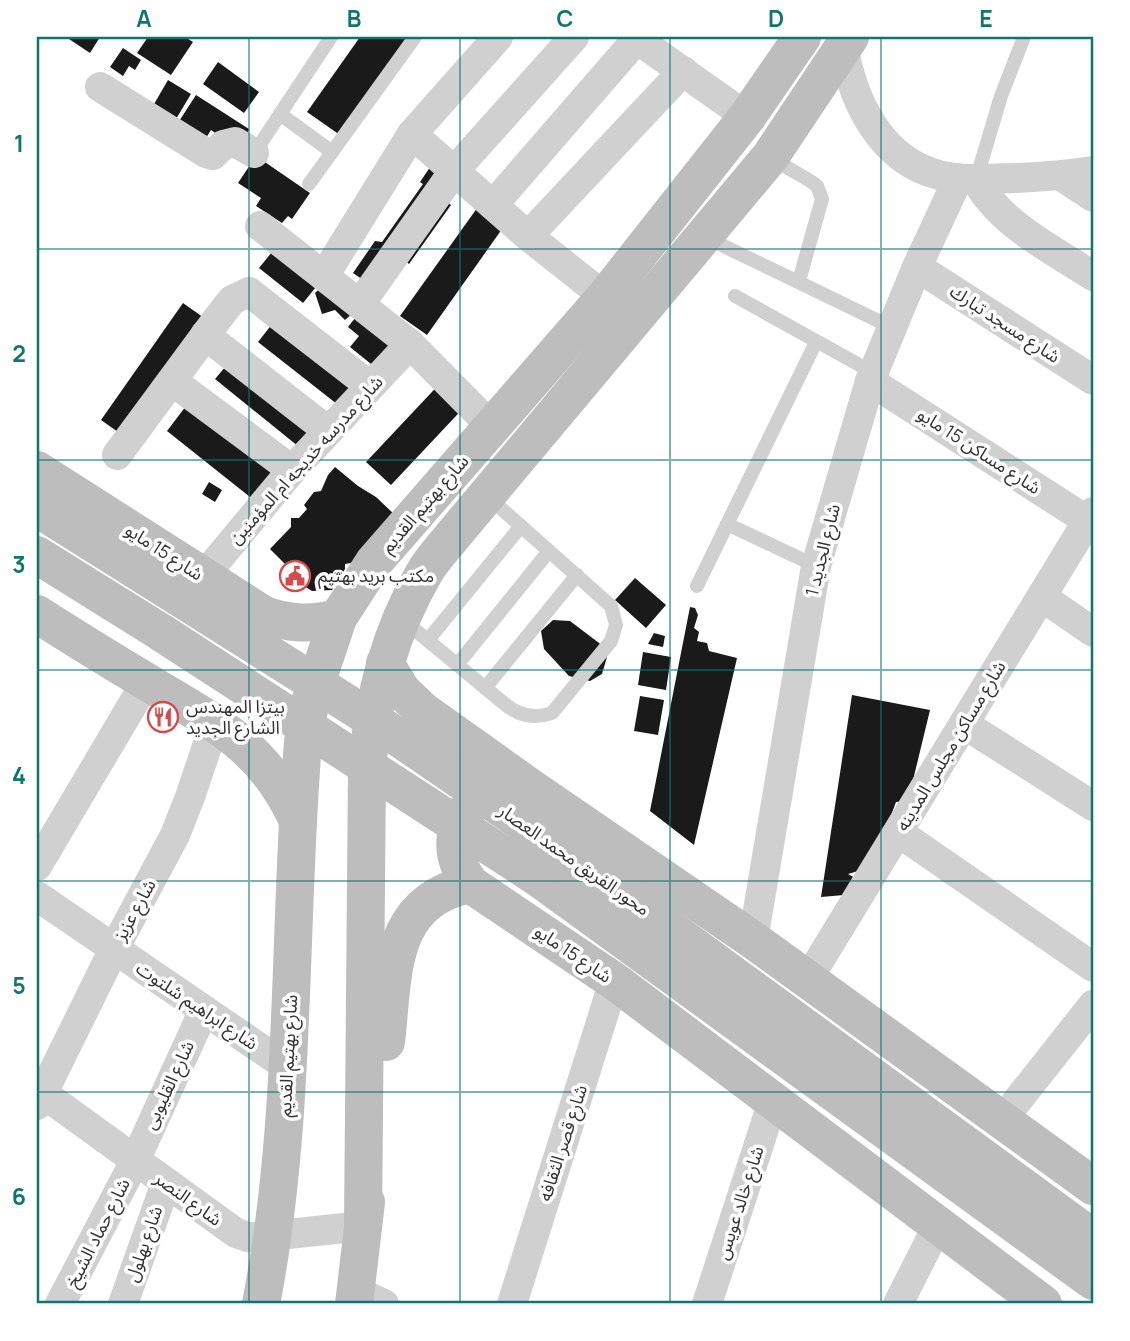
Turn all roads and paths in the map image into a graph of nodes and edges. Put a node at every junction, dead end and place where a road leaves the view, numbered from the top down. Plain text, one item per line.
1 (331, 37) edge
2 (415, 37) edge
3 (498, 37) edge
4 (574, 37) edge
5 (802, 37) edge
6 (1024, 37) edge
7 (636, 38) edge
8 (847, 41) edge
9 (684, 71) junction
10 (100, 87) dead end
11 (280, 114) junction
12 (747, 117) junction
13 (412, 134) junction
14 (332, 152) junction
15 (252, 157) joint
16 (770, 157) junction
17 (454, 171) junction
18 (1093, 171) edge
19 (1061, 176) junction
20 (967, 179) junction
21 (309, 184) dead end
22 (1093, 197) edge
23 (493, 205) junction
24 (260, 226) dead end
25 (528, 236) junction
26 (704, 236) junction
27 (917, 267) junction
28 (324, 276) junction
29 (1093, 276) edge
30 (799, 281) junction
31 (735, 296) dead end
32 (605, 297) junction
33 (360, 304) junction
34 (893, 328) junction
35 (205, 335) junction
36 (816, 342) junction
37 (410, 344) junction
38 (872, 377) junction
39 (1093, 380) edge
40 (172, 381) junction
41 (370, 386) junction
42 (493, 428) junction
43 (328, 431) junction
44 (117, 455) dead end
45 (37, 470) edge
46 (292, 470) junction
47 (487, 496) junction
48 (37, 508) edge
49 (727, 524) junction
50 (521, 526) junction
51 (1089, 526) edge
52 (549, 551) junction
53 (37, 555) edge
54 (816, 566) junction
55 (577, 575) junction
56 (203, 577) junction
57 (697, 586) dead end
58 (1042, 597) junction
59 (264, 615) junction
60 (338, 618) junction
61 (40, 625) edge
62 (414, 629) junction
63 (1093, 632) edge
64 (385, 663) junction
65 (457, 665) junction
66 (146, 682) junction
67 (485, 688) junction
68 (215, 723) junction
69 (964, 724) junction
70 (534, 790) junction
71 (1093, 806) edge
72 (298, 821) junction
73 (898, 832) junction
74 (37, 866) edge
75 (470, 884) junction
76 (37, 896) edge
77 (753, 940) junction
78 (114, 949) junction
79 (1093, 967) edge
80 (808, 979) junction
81 (614, 981) junction
82 (1093, 1005) edge
83 (204, 1010) junction
84 (289, 1068) junction
85 (39, 1096) edge
86 (773, 1101) junction
87 (1002, 1120) junction
88 (135, 1161) junction
89 (166, 1183) junction
90 (1093, 1186) edge
91 (938, 1225) junction
92 (363, 1226) junction
93 (273, 1236) junction
94 (1093, 1238) edge
95 (1093, 1281) edge
96 (365, 1300) edge
97 (60, 1304) edge
98 (123, 1304) edge
99 (261, 1304) edge
100 (512, 1304) edge
101 (707, 1304) edge
102 (898, 1304) edge
103 (1043, 1304) edge

1 - 11 lane
2 - 14 lane
3 - 13 street
4 - 17 street
5 - 12 main road, شارع بهتيم القديم
6 - 20 lane
7 - 9 street
7 - 23 street
8 - 16 main road
8 - 20 street
9 - 12 street
9 - 25 street
10 - 15 street
11 - 14 lane
11 - 15 lane
12 - 32 main road, شارع بهتيم القديم
13 - 17 street
13 - 28 street
14 - 21 lane
16 - 26 main road
16 - 30 lane
17 - 23 street
17 - 33 street
18 - 19 street
19 - 20 street
19 - 22 street
20 - 27 street, شارع الجديد 1
20 - 29 street
23 - 25 street
24 - 28 street
25 - 32 street
26 - 30 lane
26 - 47 main road
27 - 34 street, شارع الجديد 1
27 - 39 street, شارع مسجد تبارك
28 - 33 street
30 - 34 lane
31 - 36 lane
32 - 42 main road, شارع بهتيم القديم
33 - 37 street
34 - 38 street, شارع الجديد 1
35 - 40 street
35 - 41 street
35 - 43 street
36 - 38 lane
36 - 49 lane
37 - 41 street, شارع مدرسه خديجه ام المؤمنين
37 - 42 street
38 - 51 street, شارع مساكن 15 مايو
38 - 54 street, شارع الجديد 1
40 - 44 street
40 - 46 street
41 - 43 street, شارع مدرسه خديجه ام المؤمنين
42 - 60 main road, شارع بهتيم القديم
43 - 46 street, شارع مدرسه خديجه ام المؤمنين
45 - 56 main road, شارع 15 مايو
46 - 56 street, شارع مدرسه خديجه ام المؤمنين
47 - 50 lane
47 - 62 main road
48 - 94 main road, محور الفريق محمد العصار, bridge
49 - 54 lane
49 - 57 lane
50 - 52 lane
50 - 62 lane
51 - 58 street, شارع مساكن مجلس المدينه
52 - 55 lane
52 - 65 lane
53 - 95 main road, محور الفريق محمد العصار, bridge
54 - 77 street, شارع الجديد 1
55 - 67 lane
55 - 67 lane
56 - 59 main road, شارع 15 مايو
58 - 63 street
58 - 69 street, شارع مساكن مجلس المدينه
59 - 60 main road, شارع 15 مايو
59 - 68 main road
60 - 72 main road, شارع بهتيم القديم
61 - 66 main road
62 - 64 main road
62 - 65 lane
64 - 70 main road
64 - 92 main road
65 - 67 lane
66 - 68 main road
66 - 74 street
68 - 72 main road
68 - 78 street, شارع عزيز
69 - 71 street
69 - 73 street, شارع مساكن مجلس المدينه
70 - 75 main road
70 - 77 main road
72 - 84 main road, شارع بهتيم القديم
73 - 79 street
73 - 80 street, شارع مساكن مجلس المدينه
75 - 81 main road, شارع 15 مايو
75 - 92 main road
76 - 78 street, شارع ابراهيم شلتوت
77 - 80 main road
78 - 83 street, شارع ابراهيم شلتوت
78 - 85 street, شارع عزيز
80 - 87 main road
81 - 86 main road, شارع 15 مايو
81 - 100 street, شارع قصر الثقافه
82 - 87 street
83 - 84 street, شارع ابراهيم شلتوت
83 - 88 street, شارع القليوبى
84 - 93 main road, شارع بهتيم القديم
85 - 88 street, شارع النصر
86 - 91 main road, شارع 15 مايو
86 - 101 street, شارع خالد عويس
87 - 90 main road
88 - 89 street, شارع النصر
88 - 97 street, شارع حماد الشيخ
89 - 93 street, شارع النصر
89 - 98 street, شارع بهلول
91 - 102 street
91 - 103 main road, شارع 15 مايو
92 - 93 street, شارع النصر
92 - 96 main road
93 - 99 main road

